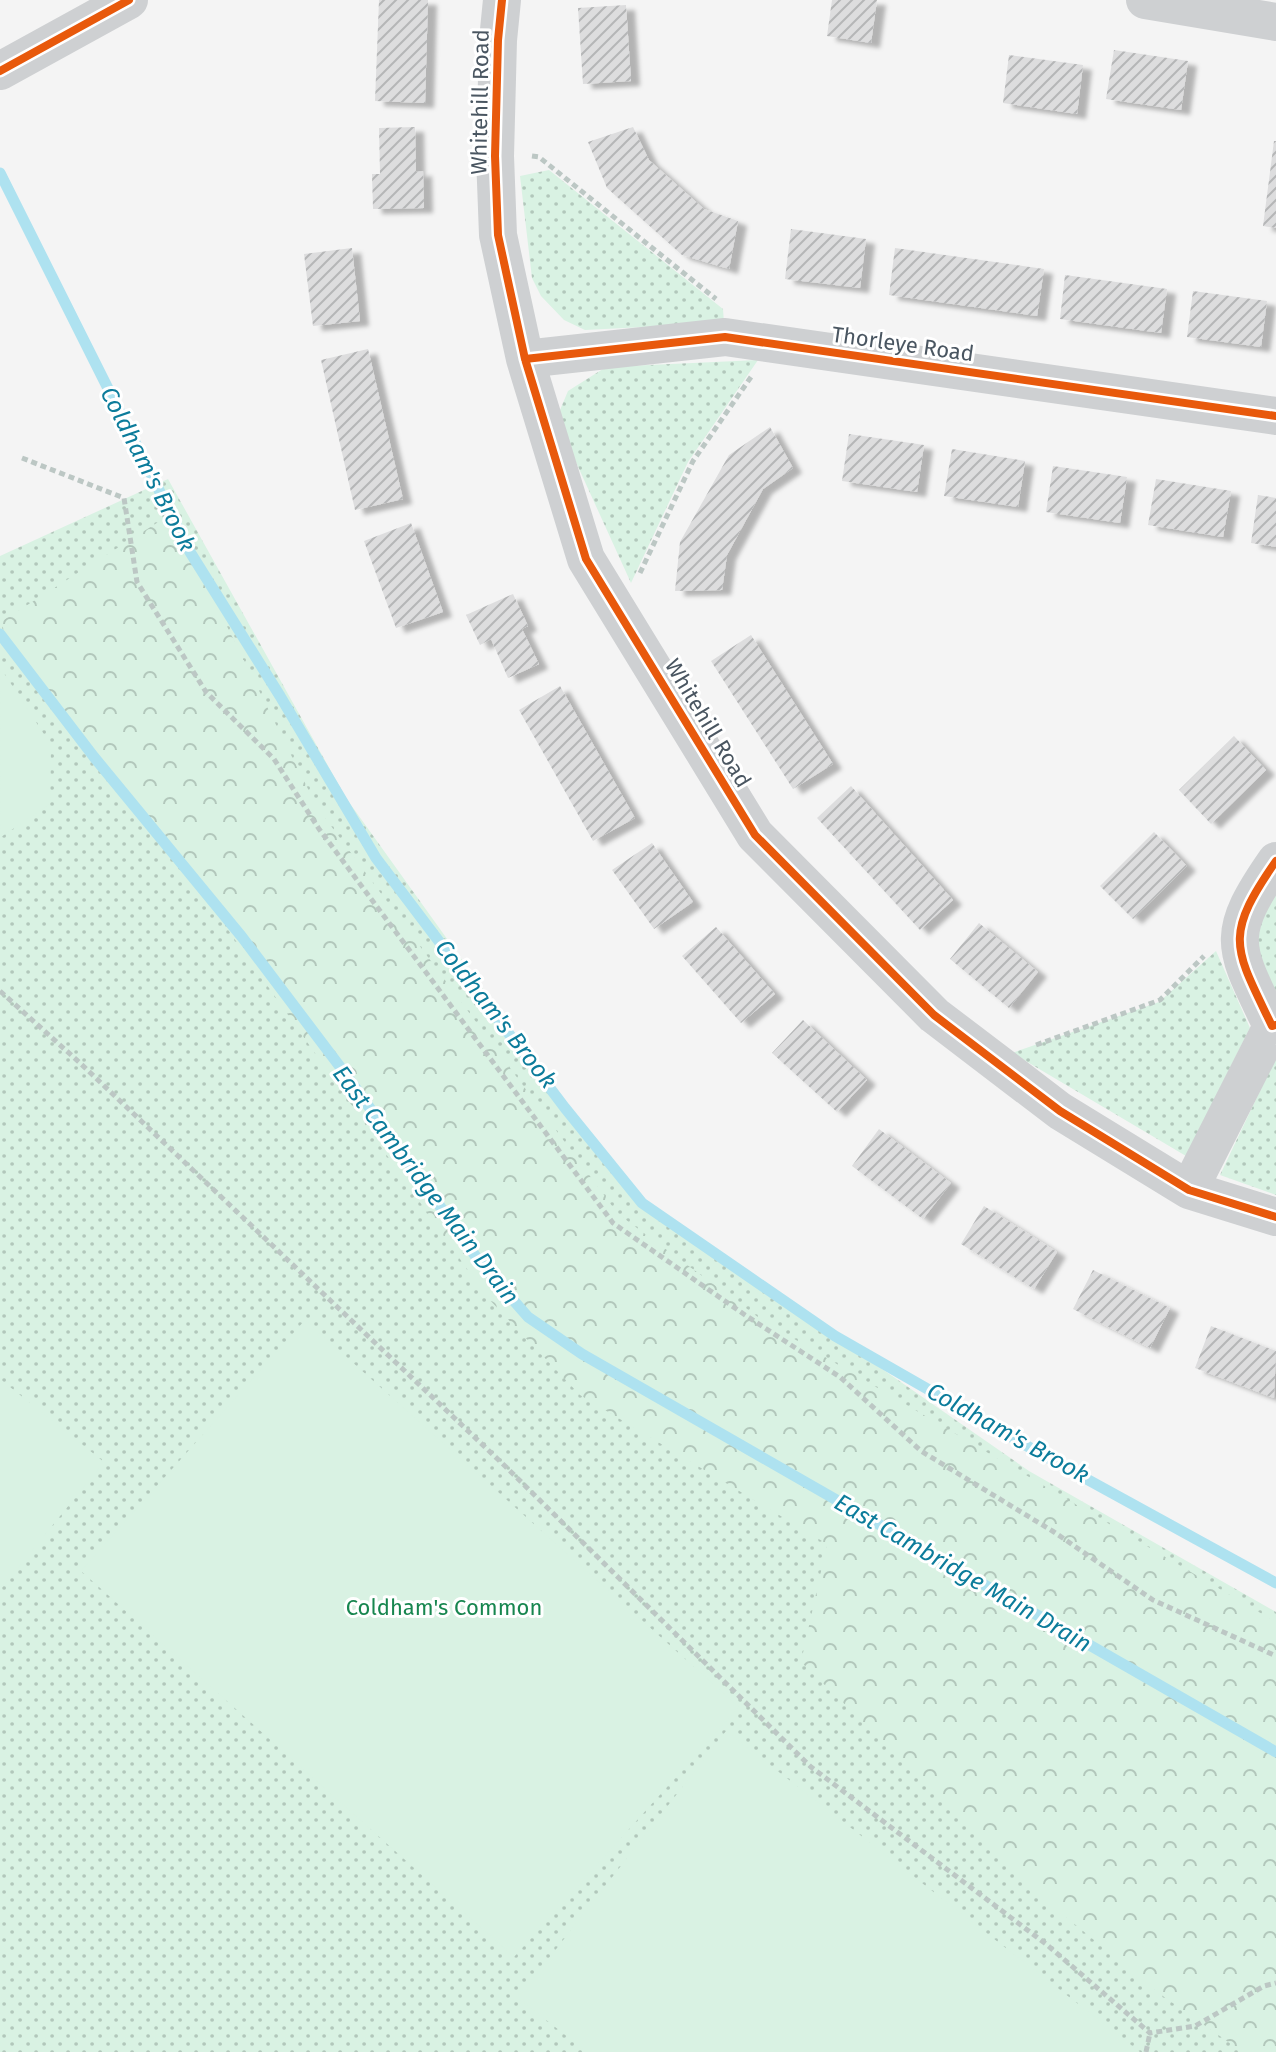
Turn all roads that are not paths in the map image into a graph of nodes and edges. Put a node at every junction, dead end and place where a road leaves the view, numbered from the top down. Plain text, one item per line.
1 (129, 0) edge
2 (502, 0) edge
3 (1145, 0) edge
4 (1276, 22) edge
5 (0, 71) edge
6 (525, 359) junction
7 (1276, 416) edge
8 (1276, 861) edge
9 (1274, 1026) edge
10 (1189, 1190) junction
11 (1276, 1217) edge

1 - 5 street
2 - 6 street, Whitehill Road
3 - 4 street
6 - 7 street, Thorleye Road
6 - 10 street, Whitehill Road
8 - 9 street
9 - 10 street
10 - 11 street, Whitehill Road

